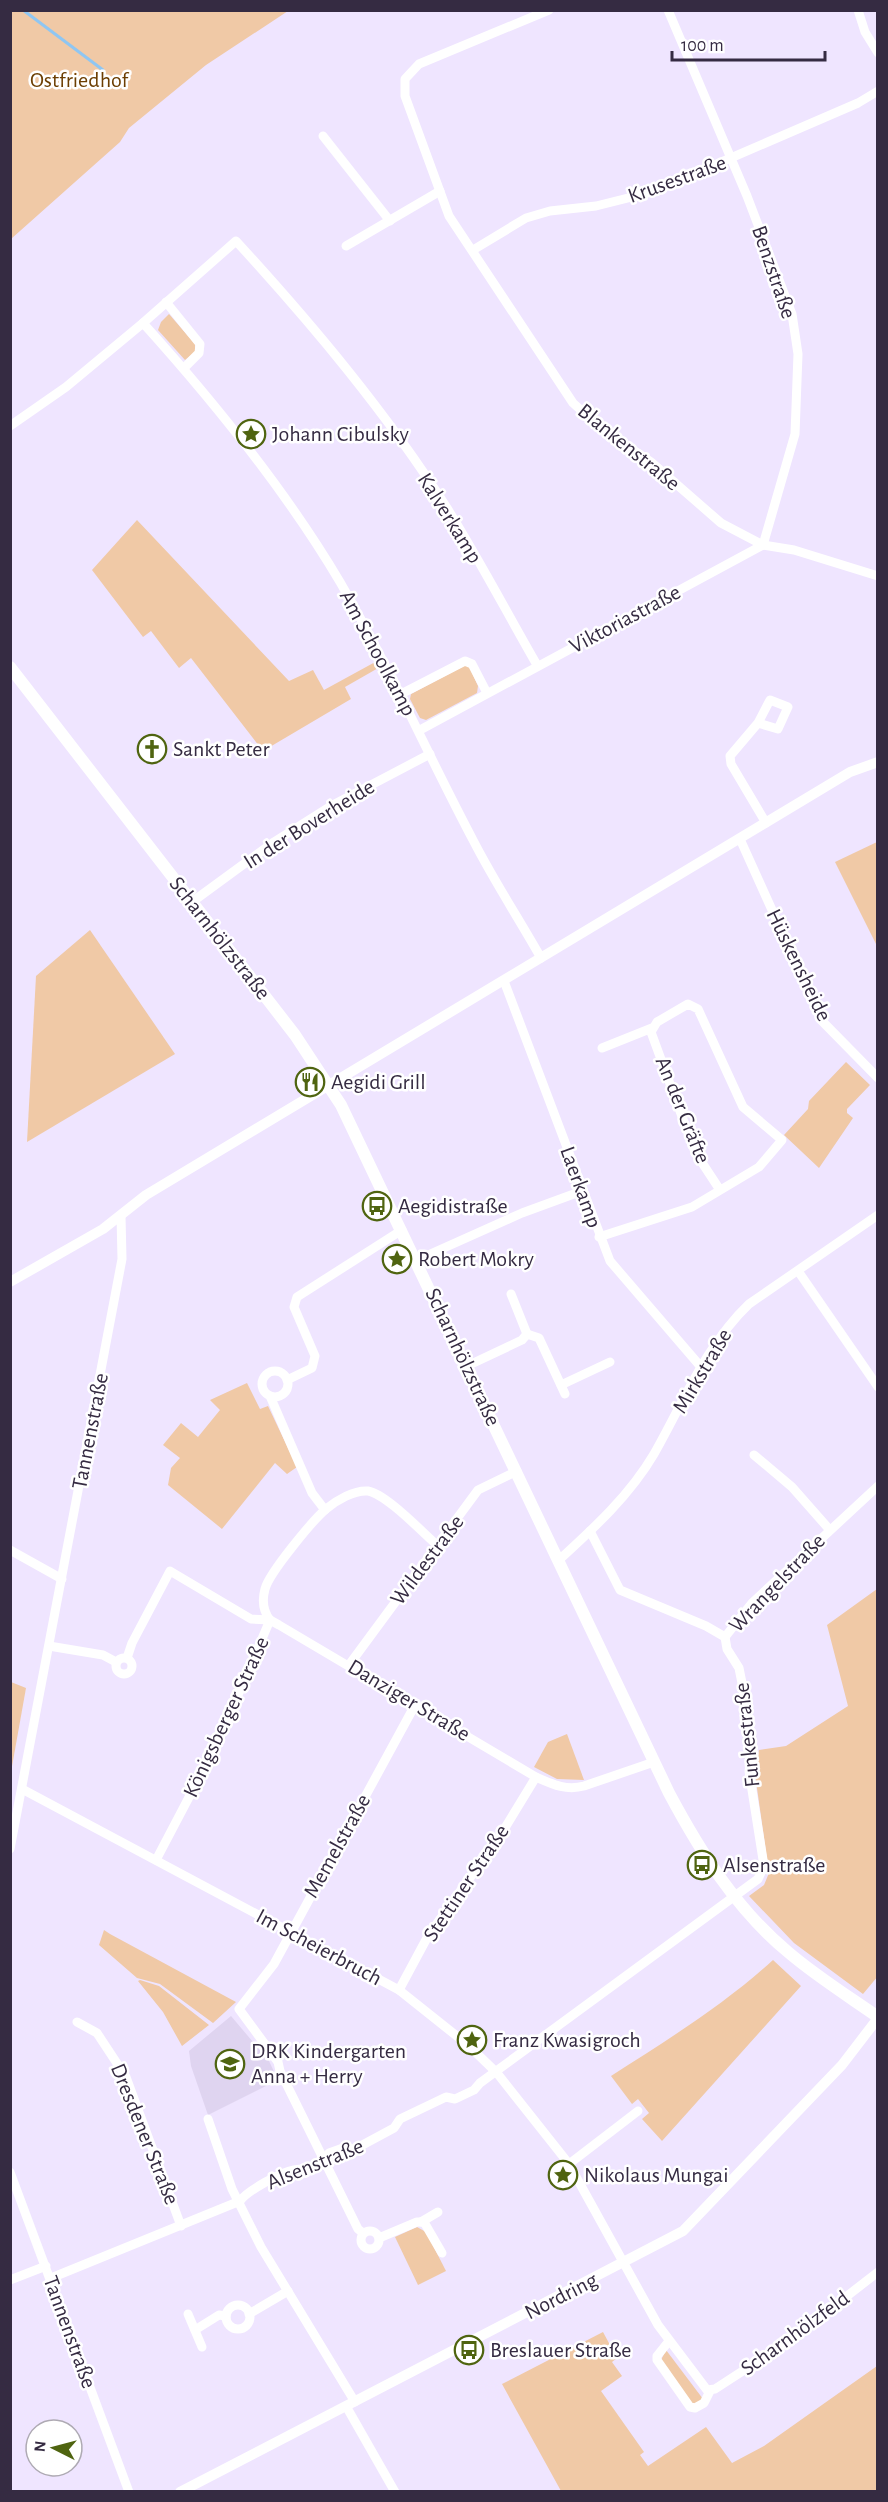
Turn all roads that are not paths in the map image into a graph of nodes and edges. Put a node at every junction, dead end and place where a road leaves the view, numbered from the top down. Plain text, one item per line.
1 (549, 10) edge
2 (668, 10) edge
3 (858, 10) edge
4 (878, 53) edge
5 (878, 91) edge
6 (323, 136) dead end
7 (730, 160) junction
8 (440, 191) junction
9 (390, 220) junction
10 (346, 246) dead end
11 (473, 250) junction
12 (166, 302) junction
13 (143, 323) junction
14 (184, 368) junction
15 (10, 426) edge
16 (763, 545) junction
17 (878, 576) edge
18 (537, 665) junction
19 (10, 667) edge
20 (487, 693) junction
21 (401, 694) junction
22 (758, 723) dead end
23 (420, 730) junction
24 (430, 754) junction
25 (878, 762) edge
26 (766, 823) junction
27 (740, 839) junction
28 (192, 902) junction
29 (542, 958) junction
30 (504, 981) junction
31 (651, 1028) junction
32 (602, 1048) dead end
33 (878, 1078) edge
34 (328, 1086) junction
35 (720, 1190) junction
36 (582, 1191) junction
37 (878, 1215) edge
38 (121, 1216) junction
39 (402, 1230) junction
40 (599, 1237) junction
41 (417, 1260) junction
42 (798, 1271) junction
43 (10, 1282) edge
44 (511, 1294) dead end
45 (526, 1334) junction
46 (610, 1362) dead end
47 (467, 1366) junction
48 (701, 1367) junction
49 (287, 1380) junction
50 (878, 1388) edge
51 (270, 1396) junction
52 (754, 1455) dead end
53 (518, 1471) junction
54 (878, 1486) edge
55 (325, 1510) junction
56 (829, 1529) junction
57 (590, 1531) junction
58 (437, 1545) junction
59 (10, 1550) edge
60 (559, 1560) junction
61 (62, 1579) junction
62 (270, 1620) junction
63 (725, 1638) junction
64 (50, 1646) junction
65 (127, 1658) junction
66 (116, 1662) junction
67 (349, 1665) junction
68 (415, 1705) junction
69 (654, 1762) junction
70 (536, 1777) junction
71 (22, 1789) junction
72 (10, 1849) edge
73 (156, 1860) junction
74 (734, 1897) junction
75 (290, 1931) junction
76 (399, 1990) junction
77 (878, 2018) edge
78 (77, 2022) dead end
79 (497, 2073) junction
80 (638, 2111) dead end
81 (208, 2119) dead end
82 (324, 2163) junction
83 (570, 2164) junction
84 (10, 2172) edge
85 (240, 2201) junction
86 (438, 2212) dead end
87 (421, 2222) junction
88 (181, 2226) junction
89 (363, 2234) junction
90 (379, 2238) junction
91 (442, 2253) dead end
92 (624, 2264) junction
93 (46, 2266) junction
94 (878, 2272) edge
95 (51, 2278) junction
96 (10, 2280) edge
97 (288, 2291) junction
98 (188, 2314) dead end
99 (249, 2314) junction
100 (226, 2316) junction
101 (195, 2330) junction
102 (669, 2340) junction
103 (202, 2347) dead end
104 (710, 2391) junction
105 (350, 2404) junction
106 (129, 2492) edge
107 (180, 2492) edge
108 (395, 2492) edge

1 - 8 street, Blankenstraße
2 - 7 street, Benzstraße
3 - 4 street
5 - 7 street, Krusestraße
6 - 9 street
7 - 11 street, Krusestraße
7 - 16 street, Benzstraße
8 - 9 street
8 - 11 street, Blankenstraße
9 - 10 street
11 - 16 street, Blankenstraße
12 - 13 street
12 - 14 street
12 - 18 street, Kalverkamp
13 - 14 street, Am Schoolkamp
13 - 15 street
14 - 21 street, Am Schoolkamp
16 - 17 street, Blankenstraße
16 - 18 street, Viktoriastraße
18 - 20 street, Viktoriastraße
19 - 28 main road, Scharnhölzstraße
20 - 21 street
20 - 23 street, Viktoriastraße
21 - 23 street, Am Schoolkamp
22 - 26 street
23 - 24 street, Am Schoolkamp
24 - 28 street, In der Boverheide
24 - 29 street, Am Schoolkamp
25 - 26 street
26 - 27 street
27 - 29 street
27 - 33 street, Hüskensheide
28 - 34 main road, Scharnhölzstraße
29 - 30 street
30 - 34 street
30 - 36 street, Laerkamp
31 - 32 street, An der Gräfte
31 - 35 street, An der Gräfte
31 - 35 street, An der Gräfte
34 - 38 street
34 - 39 main road, Scharnhölzstraße
35 - 40 street, An der Gräfte
36 - 40 street, Laerkamp
36 - 41 street
37 - 42 street, Mirkstraße
38 - 43 street
38 - 61 street, Tannenstraße
39 - 41 main road, Scharnhölzstraße
39 - 49 street
40 - 48 street, Laerkamp
41 - 47 main road, Scharnhölzstraße
42 - 48 street, Mirkstraße
42 - 50 street
44 - 45 street
45 - 46 street
45 - 47 street
47 - 53 main road, Scharnhölzstraße
48 - 57 street, Mirkstraße
49 - 51 street
49 - 51 street
51 - 55 street
52 - 56 street, Wrangelstraße
53 - 58 street, Wildestraße
53 - 60 main road, Scharnhölzstraße
54 - 56 street, Wrangelstraße
55 - 58 street, Königsberger Straße
55 - 62 street, Königsberger Straße
56 - 63 street, Wrangelstraße
57 - 60 street, Mirkstraße
57 - 63 street
58 - 67 street, Wildestraße
59 - 61 street
60 - 69 main road, Scharnhölzstraße
61 - 64 street, Tannenstraße
62 - 65 street, Danziger Straße
62 - 67 street, Danziger Straße
62 - 73 street, Königsberger Straße
63 - 74 street, Funkestraße
64 - 66 street
64 - 71 street, Tannenstraße
65 - 66 street
65 - 66 street
67 - 68 street, Danziger Straße
68 - 70 street, Danziger Straße
68 - 75 street, Memelstraße
69 - 70 street, Danziger Straße
69 - 74 main road, Scharnhölzstraße
70 - 76 street, Stettiner Straße
71 - 72 street, Tannenstraße
71 - 73 street, Im Scheierbruch
73 - 75 street, Im Scheierbruch
74 - 77 main road, Scharnhölzstraße
74 - 79 street, Alsenstraße
75 - 76 street, Im Scheierbruch
75 - 82 street, Memelstraße
76 - 79 street, Im Scheierbruch
77 - 92 street, Nordring
78 - 88 street, Dresdener Straße
79 - 82 street, Alsenstraße
79 - 83 street, Im Scheierbruch
80 - 83 street
81 - 85 street
82 - 85 street, Alsenstraße
82 - 89 street, Memelstraße
83 - 92 street, Im Scheierbruch
84 - 93 street, Tannenstraße
85 - 88 street, Alsenstraße
85 - 97 street
86 - 87 street, Memelstraße
87 - 90 street, Memelstraße
87 - 91 street
88 - 95 street, Alsenstraße
89 - 90 street
89 - 90 street, Memelstraße
92 - 102 street
92 - 105 street, Nordring
93 - 95 street, Tannenstraße
93 - 96 street
94 - 104 street, Scharnhölzfeld
95 - 106 street, Tannenstraße
97 - 99 street
97 - 105 street
98 - 101 street
99 - 100 street
99 - 100 street
100 - 101 street
101 - 103 street
102 - 104 street
102 - 104 street, Scharnhölzfeld
105 - 107 street, Nordring
105 - 108 street

